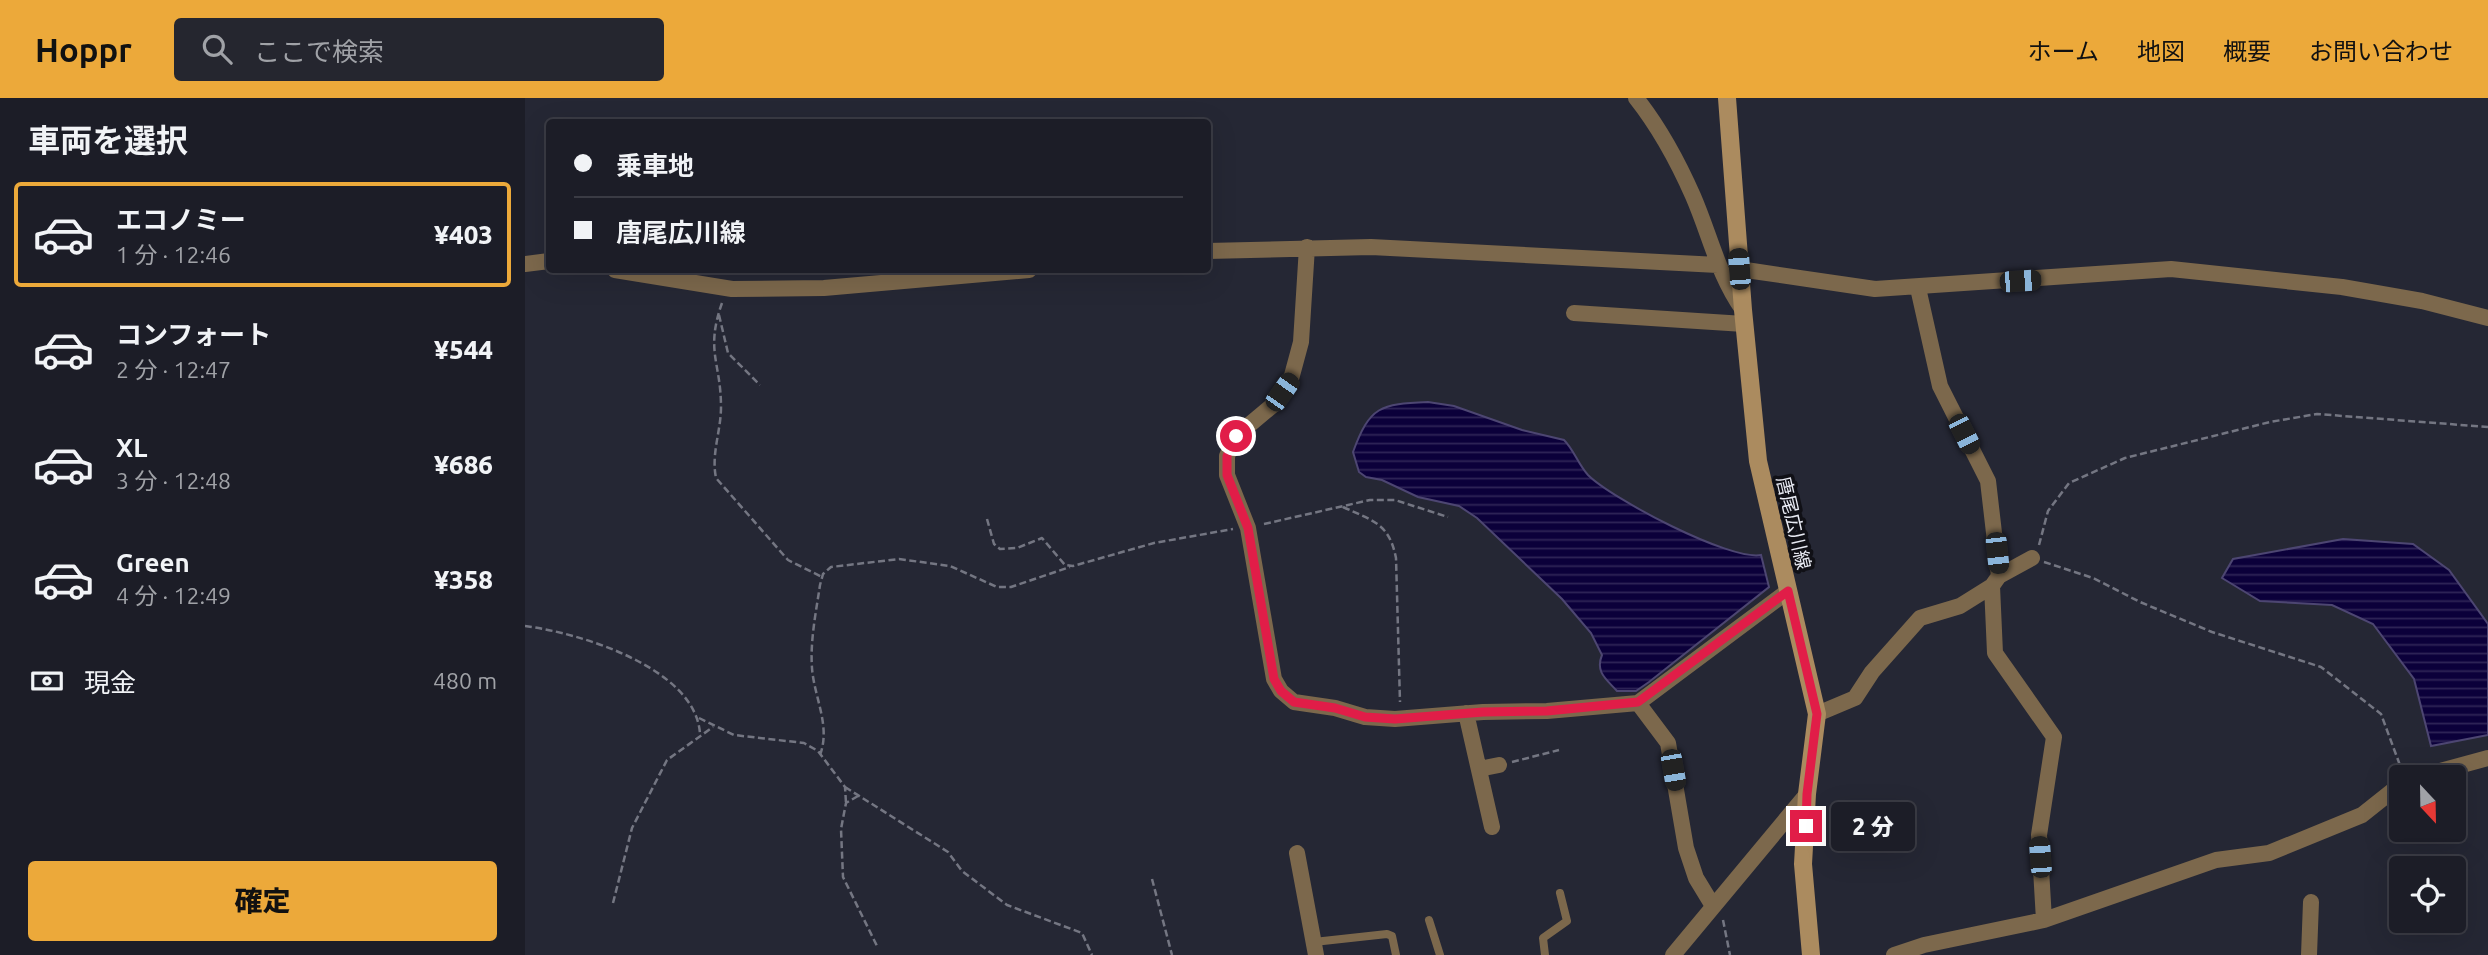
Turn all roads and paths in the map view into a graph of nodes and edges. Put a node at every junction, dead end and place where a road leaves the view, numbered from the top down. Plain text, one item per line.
1 (1636, 98) edge
2 (1727, 98) edge
3 (1307, 247) junction
4 (1211, 251) edge
5 (546, 261) edge
6 (525, 264) edge
7 (1718, 265) junction
8 (1739, 269) junction
9 (634, 273) edge
10 (994, 273) edge
11 (727, 288) junction
12 (1918, 288) junction
13 (718, 313) junction
14 (1574, 313) dead end
15 (1743, 317) junction
16 (2488, 318) edge
17 (760, 385) dead end
18 (2488, 427) edge
19 (1343, 507) junction
20 (1448, 517) dead end
21 (987, 519) dead end
22 (1248, 528) junction
23 (2032, 558) junction
24 (1073, 566) junction
25 (822, 577) junction
26 (1996, 581) junction
27 (1788, 591) junction
28 (525, 626) edge
29 (1638, 702) junction
30 (1466, 713) junction
31 (1817, 714) junction
32 (699, 718) junction
33 (1403, 719) junction
34 (713, 727) junction
35 (701, 734) junction
36 (1559, 750) dead end
37 (820, 755) junction
38 (2488, 758) edge
39 (1499, 765) joint
40 (2400, 765) edge
41 (2462, 765) edge
42 (1479, 769) junction
43 (845, 787) junction
44 (1807, 794) junction
45 (2389, 794) edge
46 (859, 795) junction
47 (846, 803) junction
48 (1492, 827) dead end
49 (1297, 853) dead end
50 (1152, 879) dead end
51 (1560, 893) dead end
52 (2311, 902) dead end
53 (613, 903) dead end
54 (1716, 903) junction
55 (1429, 920) dead end
56 (2044, 920) junction
57 (878, 948) dead end
58 (1315, 949) edge
59 (1092, 955) edge
60 (1172, 955) edge
61 (1396, 955) edge
62 (1440, 955) edge
63 (1545, 955) edge
64 (1673, 955) edge
65 (1730, 955) edge
66 (1811, 955) edge
67 (1894, 955) edge
68 (2309, 955) edge

1 - 7 street
2 - 8 main road, 唐尾広川線
3 - 4 street
3 - 7 street
3 - 22 street
5 - 6 street
7 - 15 street
8 - 12 street
8 - 15 main road, 唐尾広川線
9 - 11 street
10 - 11 street
11 - 13 path
12 - 16 street
12 - 26 street
13 - 17 path
13 - 25 path
14 - 15 street
15 - 27 main road, 唐尾広川線
18 - 23 path
19 - 20 path
19 - 22 path
19 - 33 path
21 - 24 path
22 - 24 path
22 - 33 street
23 - 26 street
23 - 40 path
24 - 25 path
25 - 37 path
26 - 31 street
26 - 56 street
27 - 29 street
27 - 31 main road, 唐尾広川線
28 - 32 path
29 - 30 street
29 - 54 street
30 - 33 street
30 - 42 street
31 - 44 main road, 唐尾広川線
32 - 34 path
32 - 35 path
34 - 35 path
34 - 37 path
35 - 53 path
36 - 39 path
37 - 43 path
38 - 41 street
39 - 42 street
42 - 48 street
43 - 46 path
43 - 47 path
44 - 54 street
44 - 66 main road, 唐尾広川線
45 - 56 street
46 - 47 path
46 - 59 path
47 - 57 path
49 - 58 street
50 - 60 path
51 - 63 lane
52 - 68 street
54 - 64 street
54 - 65 path
55 - 62 lane
56 - 67 street
58 - 61 lane

